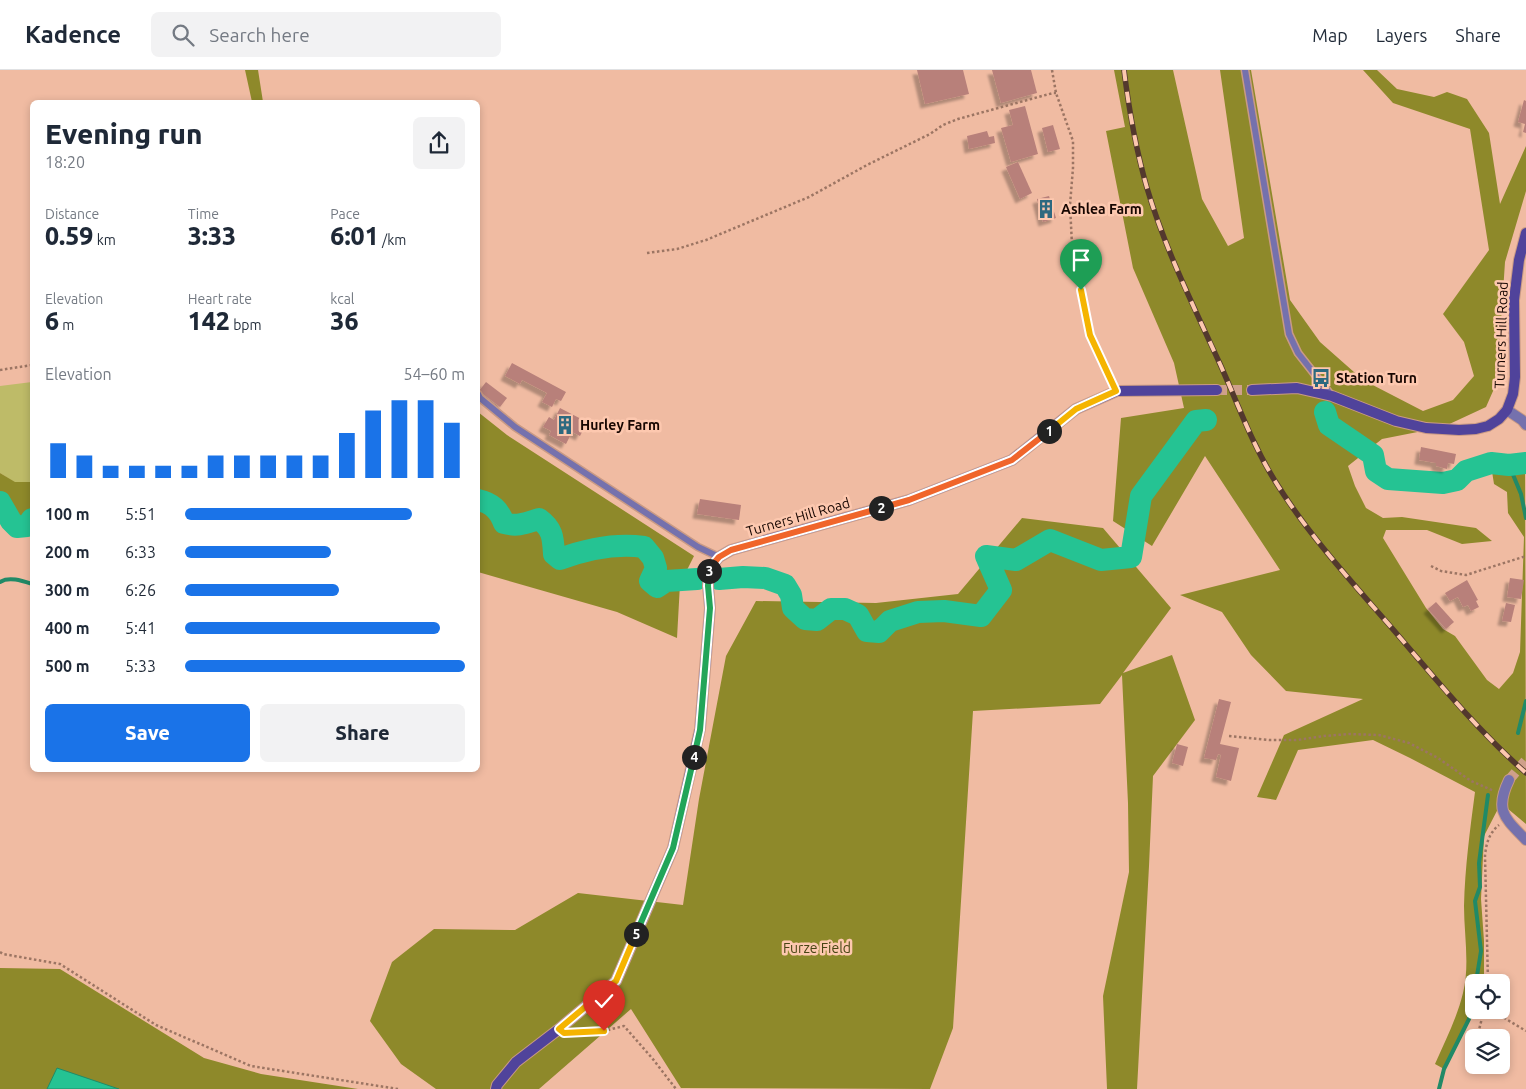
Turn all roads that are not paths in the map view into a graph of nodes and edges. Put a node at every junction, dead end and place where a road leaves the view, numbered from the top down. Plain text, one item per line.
1 (1245, 70) edge
2 (1526, 234) edge
3 (1217, 390) tunnel mouth
4 (1252, 390) tunnel mouth
5 (1332, 396) junction
6 (480, 398) edge
7 (1507, 410) junction
8 (1526, 425) edge
9 (719, 557) junction
10 (1509, 780) tunnel mouth
11 (1526, 840) edge
12 (497, 1087) edge

1 - 5 lane
2 - 7 main road, Turners Hill Road
3 - 9 main road, Turners Hill Road
4 - 5 main road
5 - 7 main road
6 - 9 lane
7 - 8 street
9 - 12 main road
10 - 11 street

